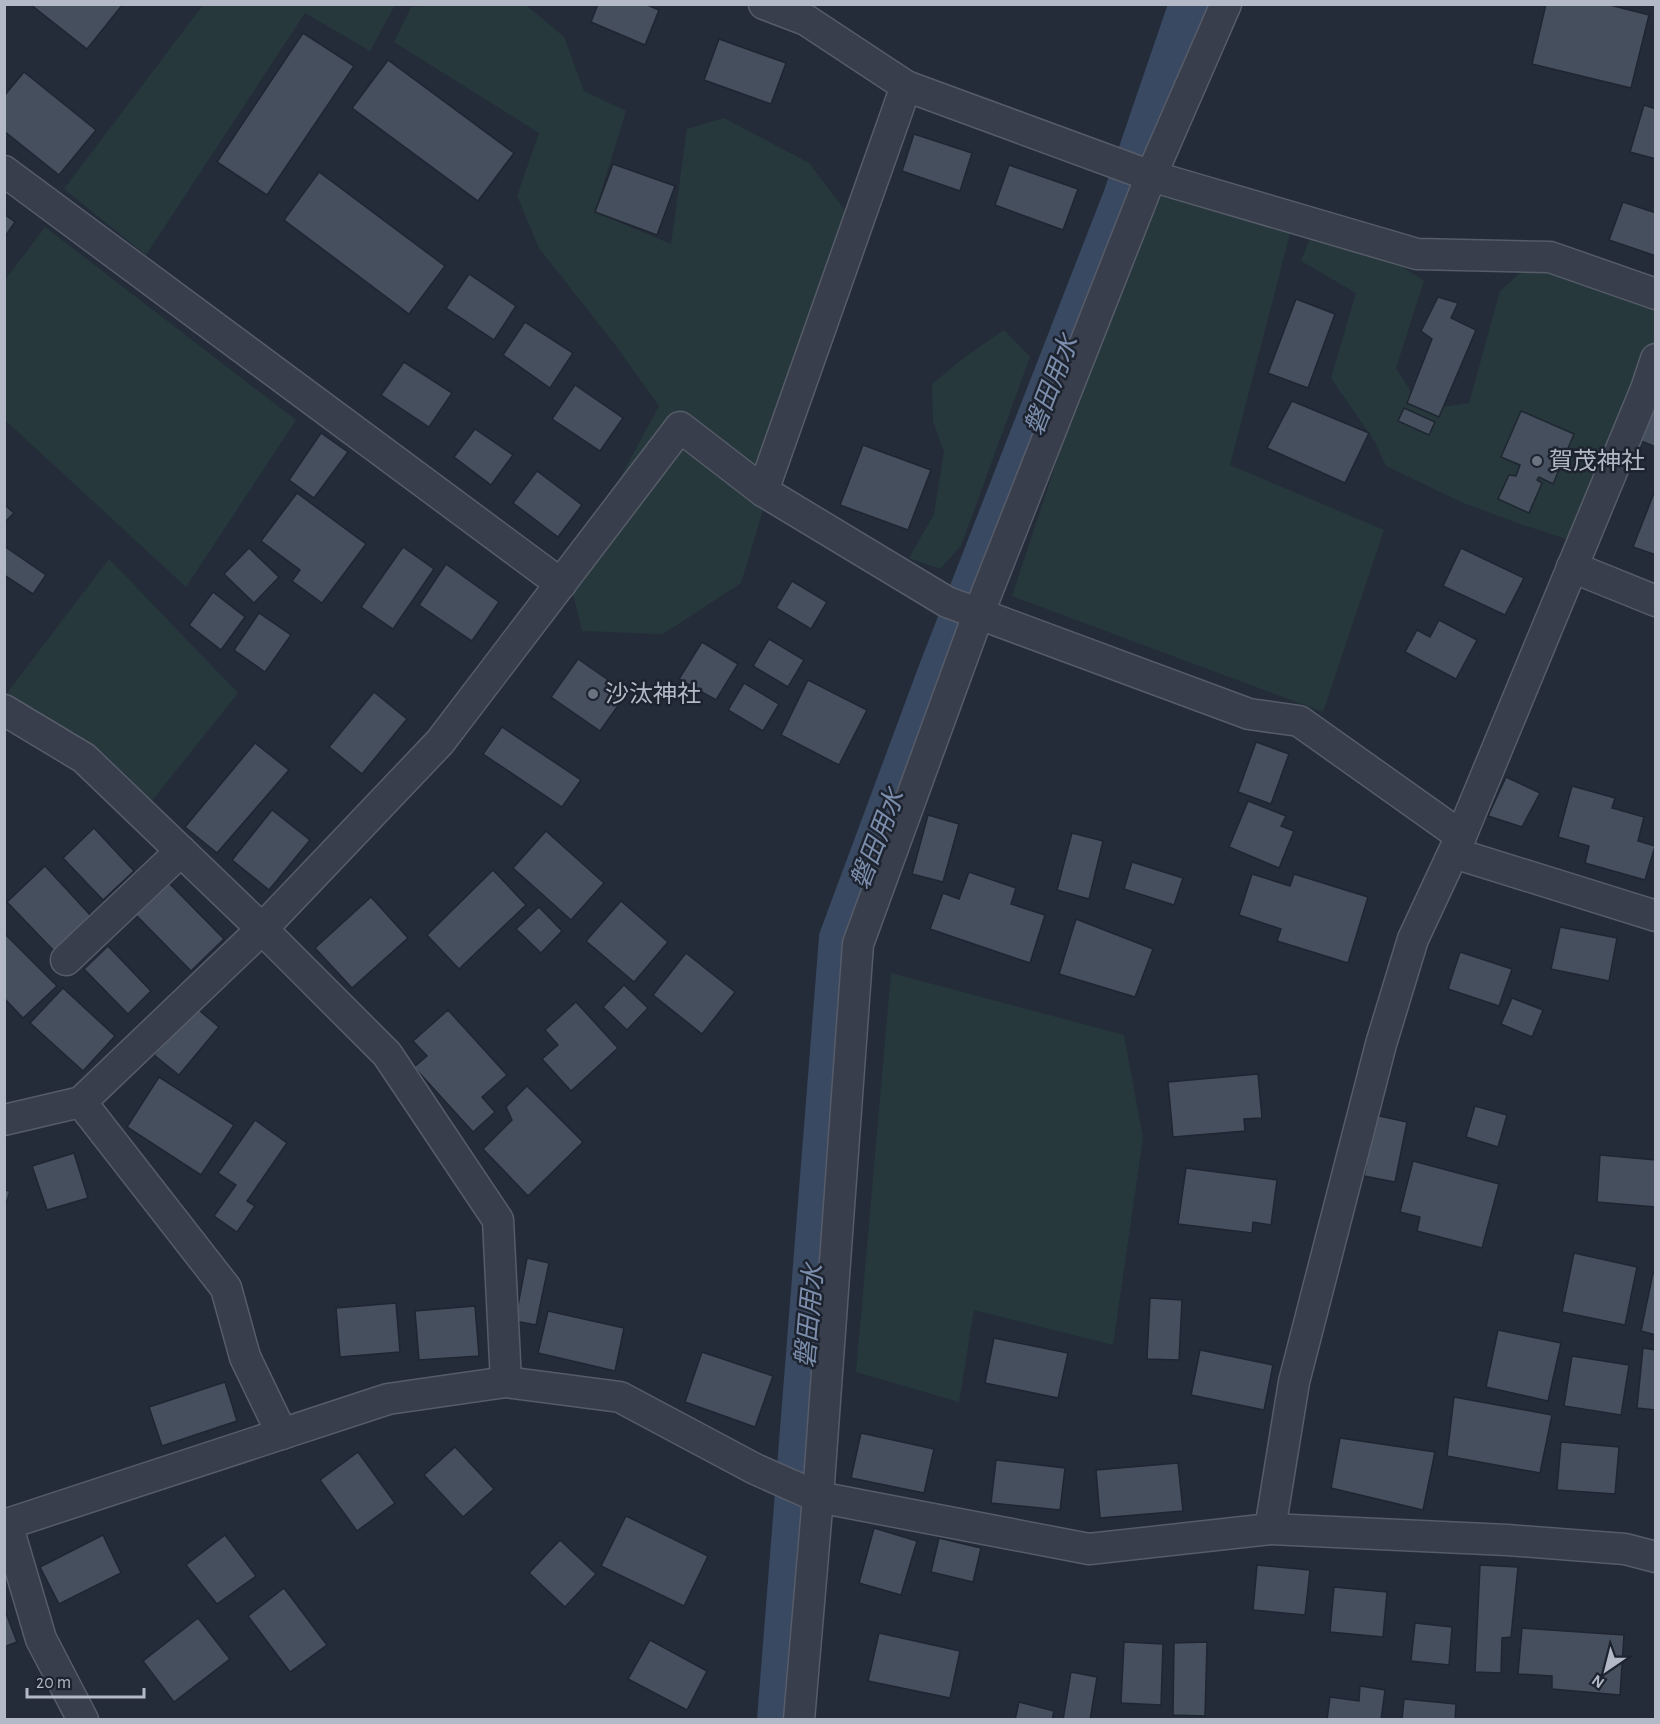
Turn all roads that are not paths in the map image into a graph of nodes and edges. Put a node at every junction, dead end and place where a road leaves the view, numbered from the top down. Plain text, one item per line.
1 (764, 4) edge
2 (1226, 4) edge
3 (906, 86) junction
4 (4, 171) edge
5 (1151, 176) junction
6 (1656, 294) edge
7 (1655, 362) edge
8 (763, 491) junction
9 (1572, 567) junction
10 (561, 584) junction
11 (1656, 601) edge
12 (966, 610) junction
13 (4, 710) edge
14 (1458, 845) junction
15 (181, 851) junction
16 (1656, 916) edge
17 (262, 929) junction
18 (66, 960) dead end
19 (81, 1102) junction
20 (4, 1120) edge
21 (506, 1382) junction
22 (282, 1434) junction
23 (818, 1497) junction
24 (6, 1525) edge
25 (1270, 1529) junction
26 (1656, 1557) edge
27 (83, 1719) edge
28 (799, 1719) edge

1 - 3 street
2 - 5 street
3 - 5 street
3 - 8 street
4 - 10 street
5 - 6 street
5 - 12 street
7 - 9 street
8 - 10 street
8 - 12 street
9 - 11 street
9 - 14 street
10 - 17 street
12 - 14 street
12 - 23 street
13 - 15 street
14 - 16 street
14 - 25 street
15 - 17 street
15 - 18 street
17 - 19 street
17 - 21 street
19 - 20 street
19 - 22 street
21 - 22 street
21 - 23 street
22 - 24 street
23 - 25 street
23 - 28 street
24 - 27 street
25 - 26 street

